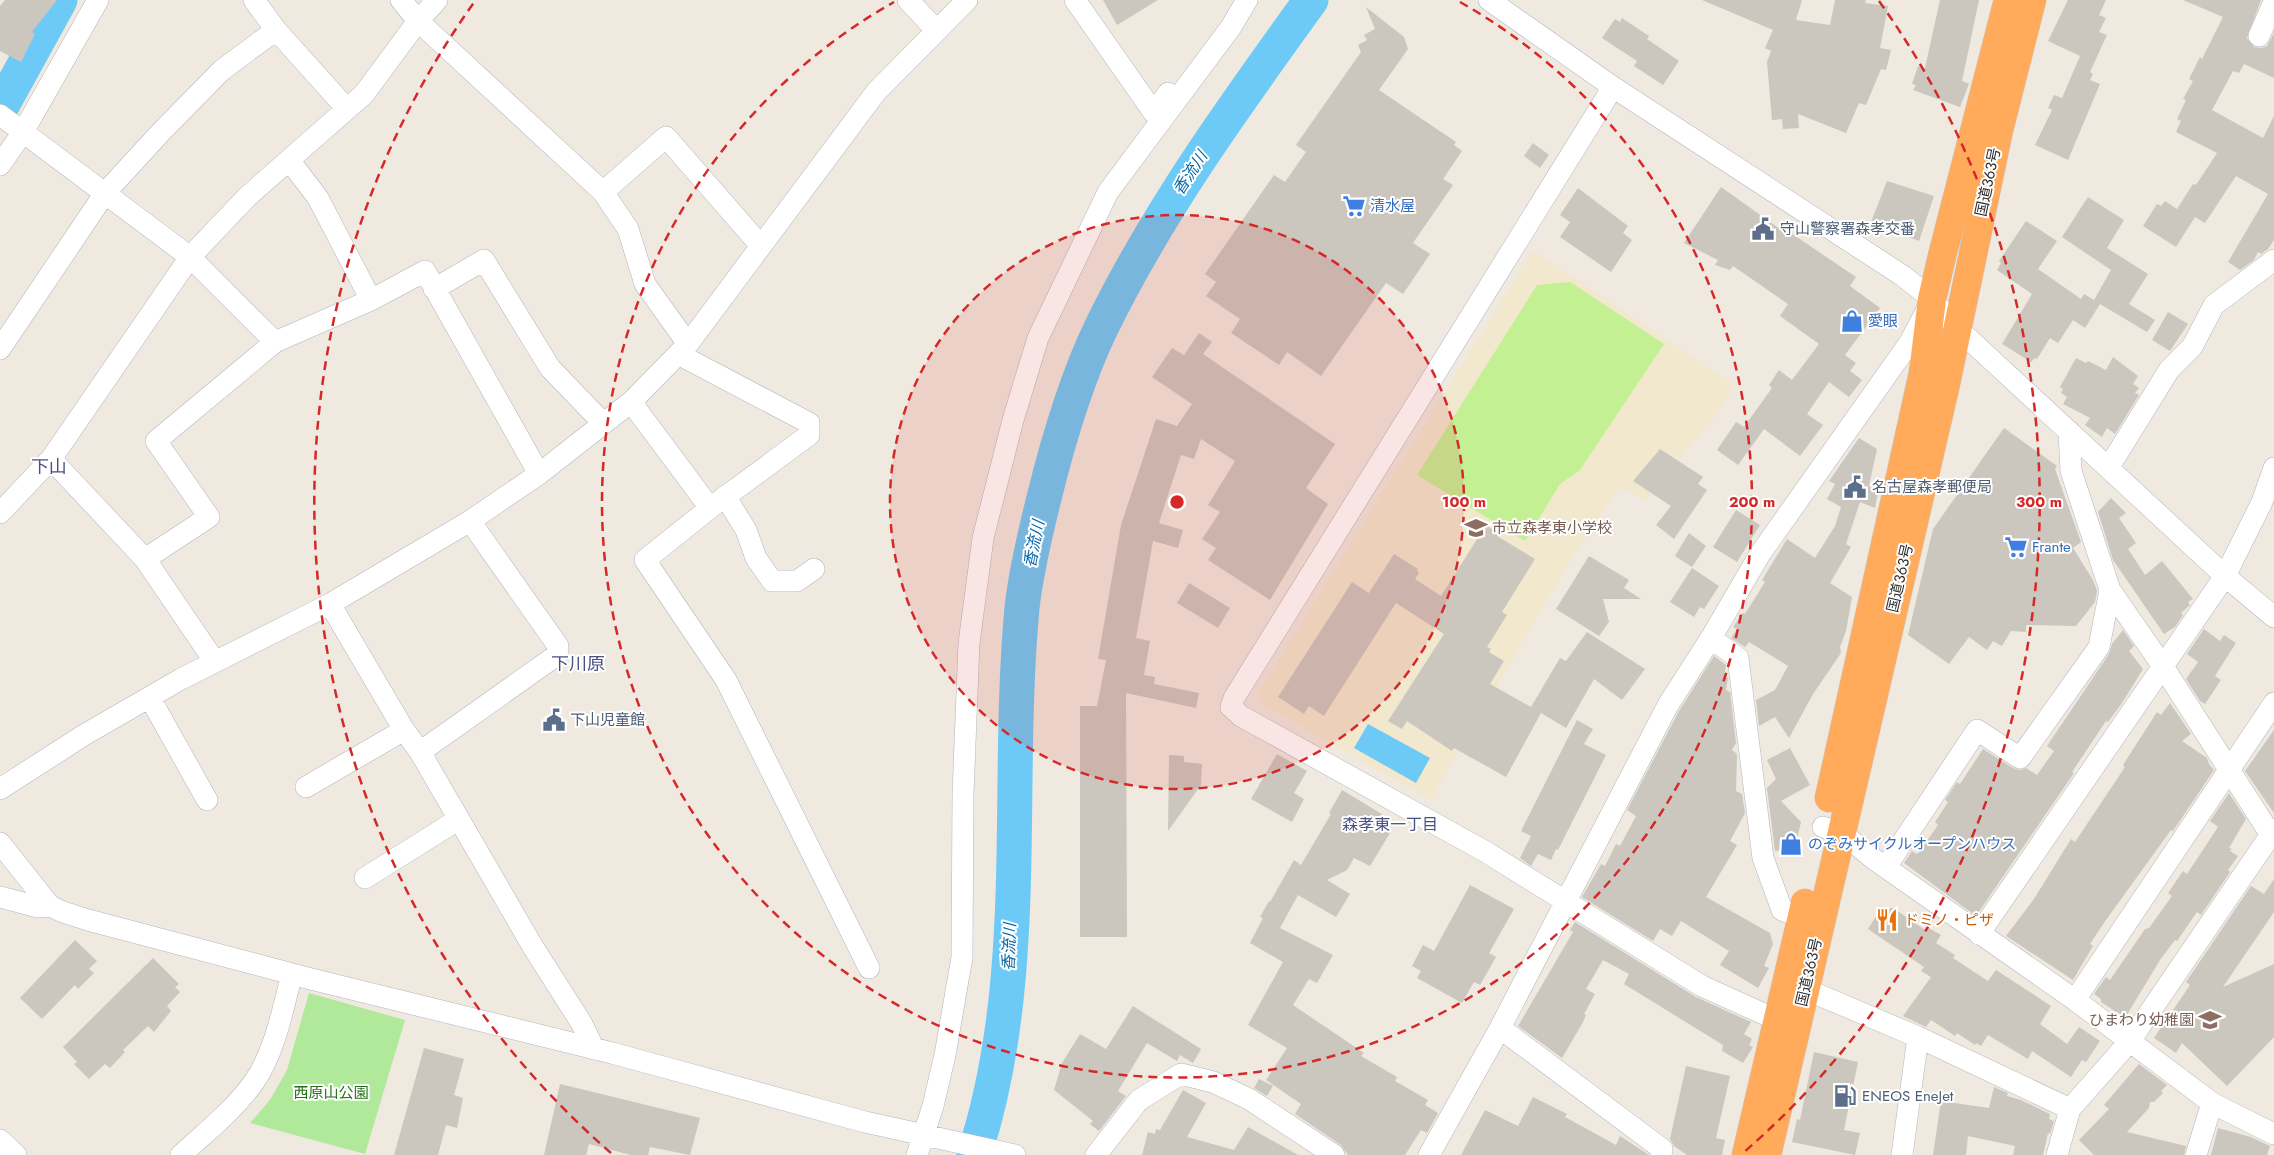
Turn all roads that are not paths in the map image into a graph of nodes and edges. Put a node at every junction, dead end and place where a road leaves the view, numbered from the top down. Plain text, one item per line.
1 (98, 0) edge
2 (254, 0) edge
3 (401, 0) edge
4 (437, 0) edge
5 (908, 0) edge
6 (967, 0) edge
7 (1075, 0) edge
8 (1247, 0) edge
9 (1489, 0) edge
10 (2008, 0) edge
11 (2032, 0) edge
12 (2274, 2) edge
13 (418, 21) junction
14 (1231, 27) junction
15 (276, 30) junction
16 (936, 30) junction
17 (2259, 36) dead end
18 (1613, 87) junction
19 (347, 109) junction
20 (0, 115) edge
21 (22, 131) junction
22 (290, 160) junction
23 (0, 165) edge
24 (603, 192) junction
25 (106, 193) junction
26 (761, 246) junction
27 (190, 257) junction
28 (2274, 260) edge
29 (434, 289) junction
30 (1932, 299) junction
31 (371, 300) junction
32 (1956, 327) junction
33 (275, 342) junction
34 (0, 348) edge
35 (683, 349) junction
36 (631, 402) junction
37 (603, 423) junction
38 (2068, 430) junction
39 (51, 459) junction
40 (2109, 467) junction
41 (2274, 468) edge
42 (539, 474) junction
43 (718, 502) junction
44 (2268, 504) edge
45 (0, 513) edge
46 (470, 521) junction
47 (146, 559) junction
48 (814, 569) dead end
49 (2225, 576) junction
50 (2110, 590) junction
51 (330, 604) junction
52 (2274, 618) edge
53 (1711, 638) junction
54 (215, 662) junction
55 (2162, 665) junction
56 (150, 698) junction
57 (2274, 703) edge
58 (404, 730) junction
59 (420, 752) junction
60 (2229, 771) junction
61 (306, 787) dead end
62 (0, 789) edge
63 (207, 800) dead end
64 (459, 819) junction
65 (1832, 829) junction
66 (2272, 833) edge
67 (0, 843) edge
68 (1886, 867) junction
69 (365, 878) dead end
70 (0, 896) edge
71 (1565, 902) junction
72 (50, 906) junction
73 (1802, 918) junction
74 (1979, 934) junction
75 (869, 968) dead end
76 (292, 974) junction
77 (1805, 988) junction
78 (2075, 1000) junction
79 (1766, 1015) dead end
80 (1500, 1028) junction
81 (1918, 1037) junction
82 (2130, 1041) junction
83 (594, 1050) junction
84 (2212, 1103) junction
85 (2070, 1109) junction
86 (2274, 1134) edge
87 (927, 1136) junction
88 (0, 1140) edge
89 (16, 1155) edge
90 (181, 1155) edge
91 (917, 1155) edge
92 (1015, 1155) edge
93 (1096, 1155) edge
94 (1334, 1155) edge
95 (1429, 1155) edge
96 (1662, 1155) edge
97 (1746, 1155) edge
98 (1767, 1155) edge
99 (1902, 1155) edge
100 (2057, 1155) edge
101 (2196, 1155) edge

1 - 21 street
2 - 15 street
3 - 13 street
4 - 13 street
5 - 16 street
6 - 16 street
7 - 14 street
8 - 14 street
9 - 18 street
10 - 30 highway, 国道363号
11 - 32 highway, 国道363号
12 - 17 street
13 - 19 street
13 - 24 street
14 - 87 street
15 - 19 street
15 - 25 street
16 - 26 street
18 - 30 street
18 - 71 street
19 - 22 street
20 - 21 street
21 - 23 street
21 - 25 street
22 - 27 street
22 - 31 street
24 - 26 street
24 - 35 street
25 - 27 street
25 - 34 street
26 - 35 street
27 - 33 street
27 - 39 street
28 - 40 street
29 - 31 street
29 - 37 street
29 - 42 street
30 - 32 street
30 - 53 street
30 - 65 highway, 国道363号
31 - 33 street
32 - 38 street
32 - 65 highway, 国道363号
33 - 47 street
35 - 36 street
35 - 43 street
36 - 37 street
36 - 43 street
37 - 42 street
38 - 40 street
38 - 50 street
39 - 45 street
39 - 47 street
40 - 49 street
41 - 44 street
42 - 46 street
43 - 48 street
43 - 75 street
44 - 49 street
46 - 51 street
46 - 59 street
47 - 54 street
49 - 52 street
49 - 55 street
50 - 55 street
50 - 68 street
51 - 54 street
51 - 58 street
53 - 71 street
53 - 73 street
54 - 56 street
55 - 60 street
55 - 74 street
56 - 62 street
56 - 63 street
57 - 60 street
58 - 59 street
58 - 61 street
59 - 64 street
60 - 66 street
60 - 78 street
64 - 69 street
64 - 83 street
65 - 68 street
65 - 73 highway, 国道363号
65 - 77 highway, 国道363号
66 - 82 street
67 - 72 street
68 - 74 street
70 - 72 street
71 - 79 street
71 - 80 street
72 - 76 street
73 - 97 highway, 国道363号
74 - 78 street
76 - 83 street
76 - 90 street
77 - 81 street
77 - 98 highway, 国道363号
78 - 82 street
80 - 95 street
80 - 96 street
81 - 85 street
81 - 99 street
82 - 84 street
82 - 85 street
83 - 87 street
84 - 86 street
84 - 101 street
85 - 100 street
87 - 91 street
87 - 92 street
88 - 89 street
93 - 94 street

